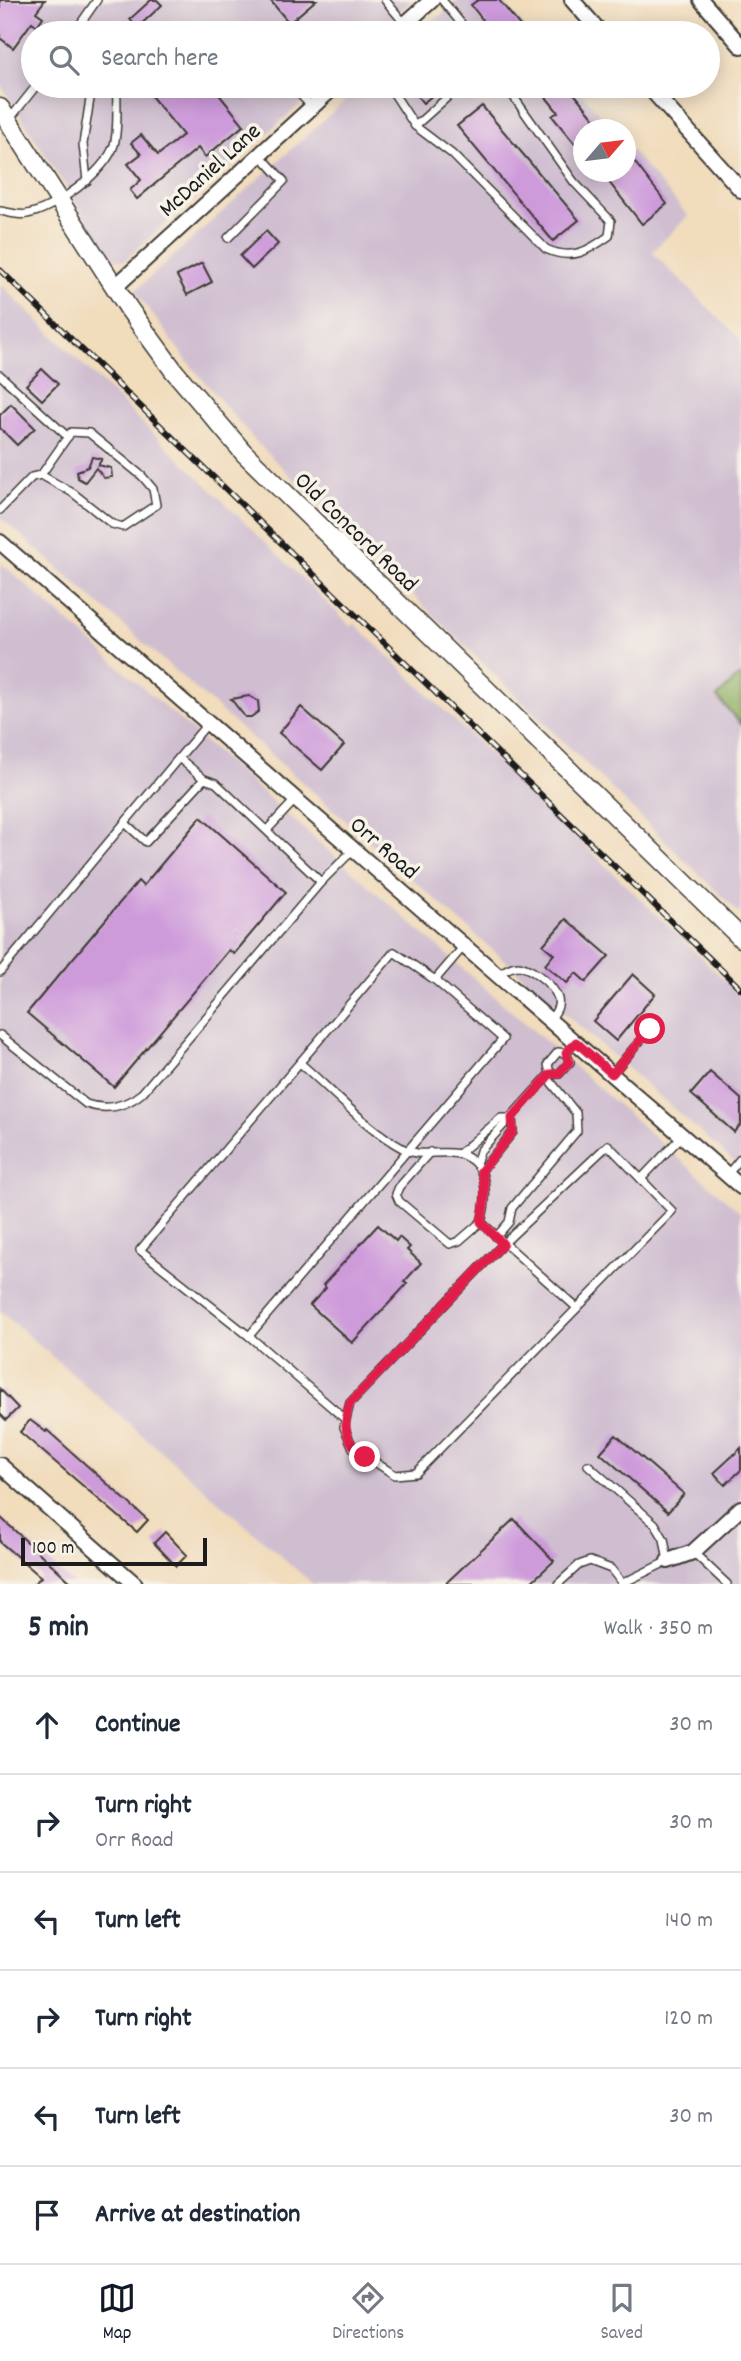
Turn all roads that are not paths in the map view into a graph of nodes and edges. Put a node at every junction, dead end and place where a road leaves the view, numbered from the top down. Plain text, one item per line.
1 (97, 0) edge
2 (385, 0) edge
3 (432, 0) edge
4 (442, 0) edge
5 (572, 0) edge
6 (701, 0) edge
7 (82, 21) edge
8 (396, 21) edge
9 (409, 21) edge
10 (459, 21) edge
11 (590, 21) edge
12 (719, 21) edge
13 (720, 22) edge
14 (741, 46) edge
15 (22, 98) edge
16 (90, 98) edge
17 (116, 98) edge
18 (303, 98) edge
19 (322, 98) edge
20 (397, 98) edge
21 (446, 98) edge
22 (514, 98) edge
23 (659, 98) edge
24 (312, 107) junction
25 (4, 114) edge
26 (415, 126) junction
27 (259, 154) junction
28 (87, 181) junction
29 (741, 190) edge
30 (59, 200) junction
31 (0, 211) edge
32 (228, 238) dead end
33 (115, 287) junction
34 (0, 375) edge
35 (68, 437) junction
36 (41, 475) junction
37 (0, 510) edge
38 (0, 542) edge
39 (209, 722) junction
40 (179, 758) junction
41 (204, 779) junction
42 (296, 799) junction
43 (125, 823) junction
44 (267, 830) junction
45 (353, 849) junction
46 (321, 882) junction
47 (741, 938) edge
48 (464, 946) junction
49 (0, 972) edge
50 (498, 976) junction
51 (435, 980) junction
52 (550, 1020) junction
53 (650, 1029) dead end
54 (0, 1035) edge
55 (571, 1048) junction
56 (300, 1063) junction
57 (612, 1074) junction
58 (549, 1075) junction
59 (512, 1118) junction
60 (682, 1135) junction
61 (407, 1151) junction
62 (430, 1152) junction
63 (460, 1153) junction
64 (741, 1158) edge
65 (478, 1167) junction
66 (727, 1175) junction
67 (641, 1179) junction
68 (741, 1187) edge
69 (481, 1222) junction
70 (496, 1237) junction
71 (503, 1244) junction
72 (577, 1308) junction
73 (249, 1336) junction
74 (345, 1419) junction
75 (0, 1465) edge
76 (588, 1465) dead end
77 (741, 1508) edge
78 (693, 1552) junction
79 (668, 1561) junction
80 (621, 1583) edge
81 (135, 1584) edge
82 (558, 1584) edge
83 (727, 1584) edge

1 - 7 lane
2 - 8 lane
3 - 9 street
4 - 10 lane
5 - 11 street
6 - 12 street
13 - 14 street
15 - 25 lane
16 - 28 lane
17 - 28 lane
18 - 24 lane
19 - 24 street, McDaniel Lane
20 - 26 lane
21 - 26 lane
22 - 26 lane
23 - 29 street
24 - 27 street, McDaniel Lane
25 - 30 street, Old Concord Road
27 - 32 lane
27 - 33 street, McDaniel Lane
28 - 30 lane
30 - 31 lane
30 - 33 street, Old Concord Road
33 - 47 street, Old Concord Road
34 - 35 lane
35 - 36 lane
35 - 36 lane
36 - 37 lane
38 - 39 street, Orr Road
39 - 40 lane
39 - 42 street, Orr Road
40 - 41 lane
40 - 43 lane
41 - 43 lane
41 - 44 lane
42 - 44 lane
42 - 45 street, Orr Road
43 - 49 lane
44 - 46 lane
45 - 46 lane
45 - 48 street, Orr Road
46 - 54 lane
48 - 50 street, Orr Road
48 - 51 lane
50 - 52 street, Orr Road
50 - 52 lane
51 - 56 lane
51 - 61 lane
52 - 55 street, Orr Road
53 - 57 lane
55 - 57 street, Orr Road
55 - 58 lane
55 - 58 lane
56 - 61 lane
56 - 73 lane
57 - 60 street, Orr Road
58 - 59 lane
58 - 70 lane
59 - 63 lane
59 - 65 lane
59 - 65 lane
60 - 66 street, Orr Road
60 - 67 lane
61 - 62 lane
61 - 73 lane
62 - 63 lane
62 - 69 lane
63 - 65 lane
64 - 66 lane
65 - 69 lane
66 - 68 street, Orr Road
67 - 71 lane
67 - 72 lane
69 - 70 lane
70 - 71 lane
71 - 72 lane
71 - 74 lane
72 - 74 lane
73 - 74 lane
75 - 81 street
76 - 79 lane
77 - 78 street
78 - 79 street
78 - 83 lane
79 - 80 lane
80 - 82 lane

